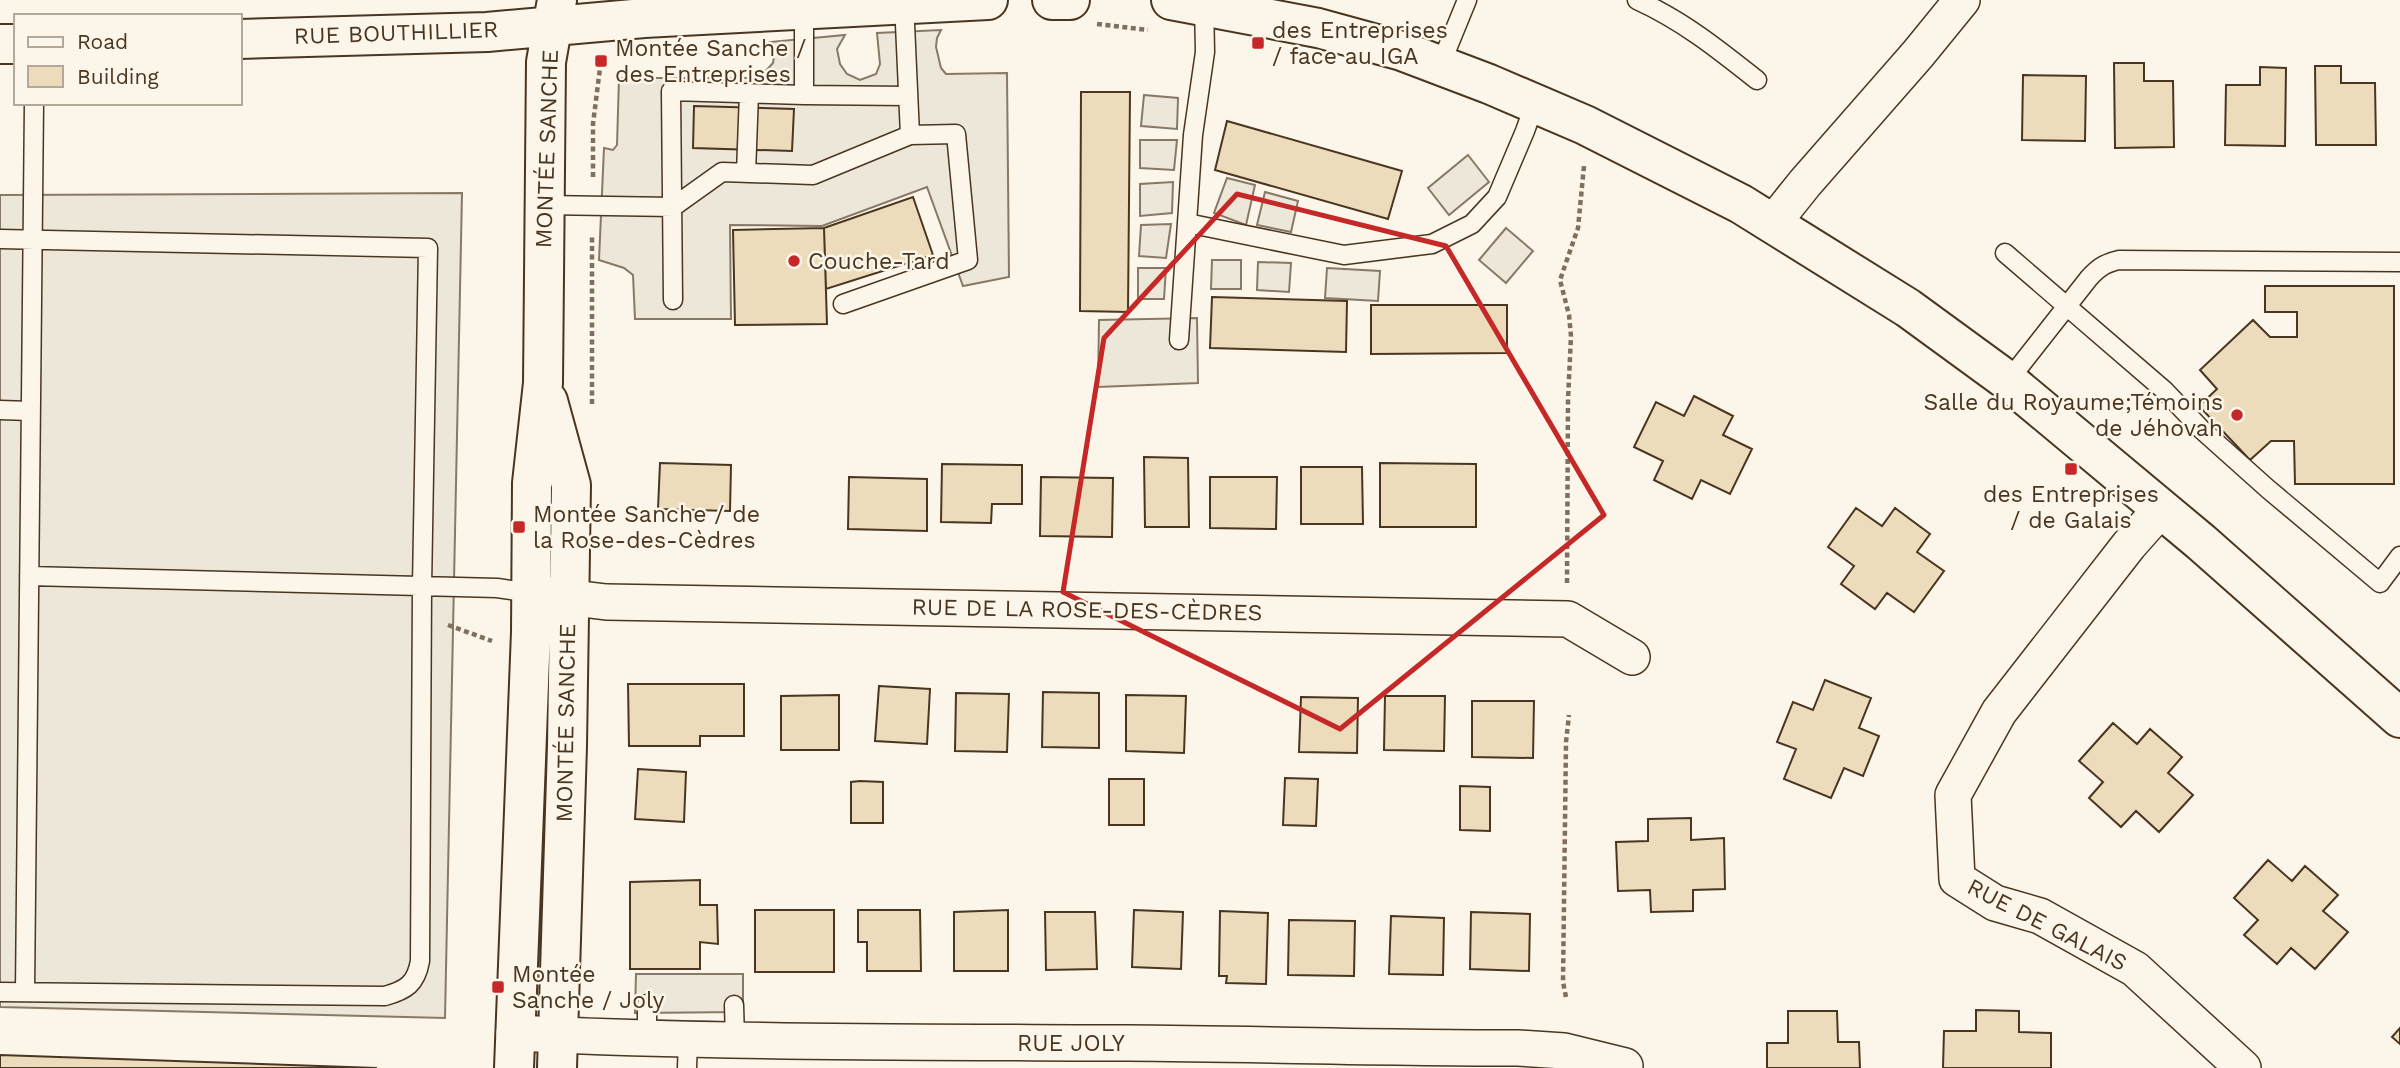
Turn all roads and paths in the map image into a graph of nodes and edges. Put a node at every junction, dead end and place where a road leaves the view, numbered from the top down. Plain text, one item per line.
1 (988, 0) edge
2 (1052, 0) edge
3 (1070, 0) edge
4 (1467, 0) edge
5 (1962, 0) edge
6 (904, 2) edge
7 (1193, 2) edge
8 (1644, 2) edge
9 (804, 10) junction
10 (555, 13) edge
11 (242, 39) edge
12 (601, 61) dead end
13 (1440, 66) junction
14 (1757, 80) dead end
15 (749, 93) junction
16 (804, 95) junction
17 (908, 96) junction
18 (1535, 103) junction
19 (34, 105) edge
20 (910, 135) junction
21 (593, 150) dead end
22 (1584, 158) dead end
23 (746, 173) junction
24 (544, 205) junction
25 (673, 207) junction
26 (1187, 223) junction
27 (1773, 223) junction
28 (0, 239) edge
29 (34, 239) junction
30 (2006, 253) dead end
31 (2400, 262) edge
32 (673, 300) dead end
33 (843, 303) dead end
34 (2068, 306) junction
35 (1179, 340) dead end
36 (2008, 381) junction
37 (542, 383) junction
38 (0, 410) edge
39 (30, 411) junction
40 (2161, 509) junction
41 (2400, 556) edge
42 (29, 576) junction
43 (422, 586) junction
44 (1567, 589) dead end
45 (531, 593) junction
46 (569, 599) junction
47 (444, 624) dead end
48 (497, 645) dead end
49 (1632, 657) dead end
50 (1569, 715) dead end
51 (2400, 718) edge
52 (0, 992) edge
53 (25, 992) junction
54 (1566, 997) dead end
55 (647, 1004) dead end
56 (734, 1006) dead end
57 (647, 1038) junction
58 (735, 1040) junction
59 (514, 1050) edge
60 (557, 1051) edge
61 (687, 1053) edge
62 (1625, 1066) dead end
63 (2243, 1068) edge

1 - 6 street, RUE BOUTHILLIER
2 - 3 street
4 - 13 lane
5 - 27 street
6 - 9 street, RUE BOUTHILLIER
6 - 17 lane
7 - 13 street
7 - 26 lane
8 - 14 lane
9 - 10 street, RUE BOUTHILLIER
9 - 16 lane
10 - 11 street, RUE BOUTHILLIER
10 - 24 street, MONTÉE SANCHE
12 - 21 path, MONTÉE SANCHE
13 - 18 street
15 - 16 lane
15 - 23 lane
15 - 25 lane
16 - 17 lane
17 - 20 lane
18 - 26 lane
18 - 27 street
19 - 29 lane
20 - 23 lane
20 - 33 lane
22 - 44 path
23 - 25 lane
24 - 25 lane
24 - 37 street, MONTÉE SANCHE
25 - 32 lane
26 - 35 lane
27 - 36 street
28 - 29 lane
29 - 39 lane
29 - 43 lane
30 - 34 lane
31 - 34 lane
34 - 36 lane
34 - 41 lane
36 - 40 street
37 - 45 street, MONTÉE SANCHE
37 - 46 street, MONTÉE SANCHE
38 - 39 lane
39 - 42 lane
40 - 51 street
40 - 63 street, RUE DE GALAIS
42 - 43 lane
42 - 53 lane
43 - 45 lane
43 - 53 lane
45 - 46 street, RUE DE LA ROSE-DES-CÈDRES
45 - 59 street, MONTÉE SANCHE
46 - 49 street, RUE DE LA ROSE-DES-CÈDRES
46 - 60 street, MONTÉE SANCHE
47 - 48 path
50 - 54 path
52 - 53 lane
55 - 57 lane
56 - 58 lane
57 - 60 street, RUE JOLY
57 - 61 street, RUE JOLY
58 - 61 street, RUE JOLY
58 - 62 street, RUE JOLY
59 - 60 street, RUE JOLY

